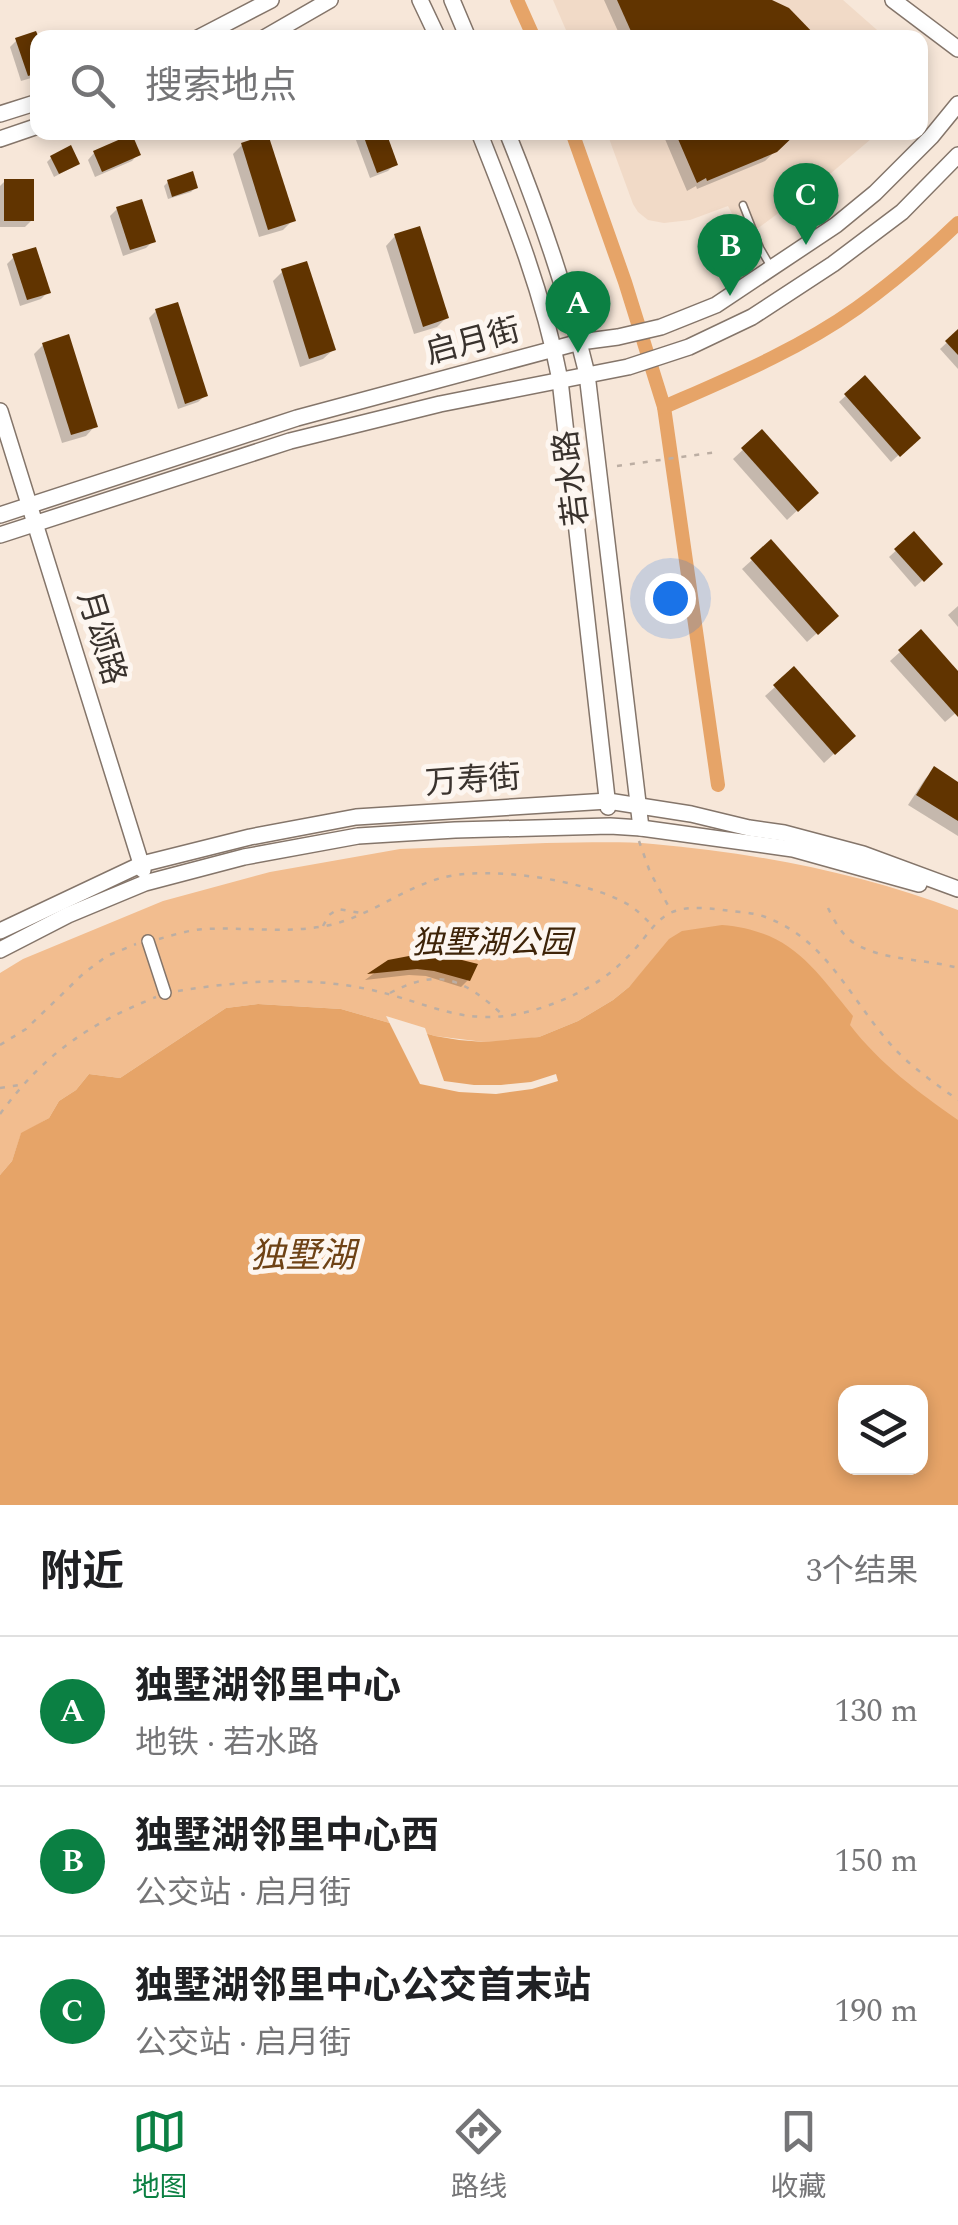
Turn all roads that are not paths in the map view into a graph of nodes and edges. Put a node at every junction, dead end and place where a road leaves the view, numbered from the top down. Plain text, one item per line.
1 (272, 0) edge
2 (330, 0) edge
3 (420, 0) edge
4 (452, 0) edge
5 (892, 0) edge
6 (214, 30) edge
7 (278, 30) edge
8 (434, 30) edge
9 (465, 30) edge
10 (958, 49) edge
11 (958, 104) edge
12 (30, 105) edge
13 (0, 114) edge
14 (30, 129) edge
15 (0, 139) edge
16 (482, 140) edge
17 (510, 140) edge
18 (958, 155) edge
19 (743, 205) dead end
20 (772, 268) junction
21 (580, 342) junction
22 (554, 349) junction
23 (587, 374) junction
24 (560, 380) junction
25 (0, 411) edge
26 (30, 506) junction
27 (0, 516) edge
28 (36, 523) junction
29 (0, 536) edge
30 (608, 801) junction
31 (638, 805) junction
32 (610, 826) junction
33 (638, 828) junction
34 (748, 836) junction
35 (142, 864) junction
36 (145, 882) junction
37 (958, 889) edge
38 (958, 898) edge
39 (0, 930) edge
40 (148, 941) road end
41 (0, 950) edge
42 (165, 994) road end

1 - 6 street
2 - 7 street
3 - 8 street
4 - 9 street
5 - 10 street
11 - 20 street, 启月街
12 - 13 street
14 - 15 street
16 - 22 street, 若水路
17 - 21 street, 若水路
18 - 23 street, 启月街
19 - 20 lane
20 - 21 street, 启月街
21 - 22 street, 启月街
21 - 23 street, 若水路
22 - 24 street, 若水路
22 - 26 street, 启月街
23 - 24 street, 启月街
23 - 31 street, 若水路
24 - 28 street, 启月街
24 - 30 street, 若水路
25 - 26 street, 月颂路
26 - 27 street, 启月街
26 - 28 street, 月颂路
28 - 29 street, 启月街
28 - 35 street, 月颂路
30 - 31 street, 万寿街
30 - 32 street, 若水路
30 - 35 street, 万寿街
31 - 33 street, 若水路
31 - 34 street, 万寿街
32 - 33 street, 万寿街
32 - 36 street, 万寿街
33 - 34 street, 万寿街
34 - 37 street, 万寿街
34 - 38 street, 万寿街
35 - 36 street, 月颂路
35 - 39 street, 万寿街
36 - 41 street, 万寿街
40 - 42 street

